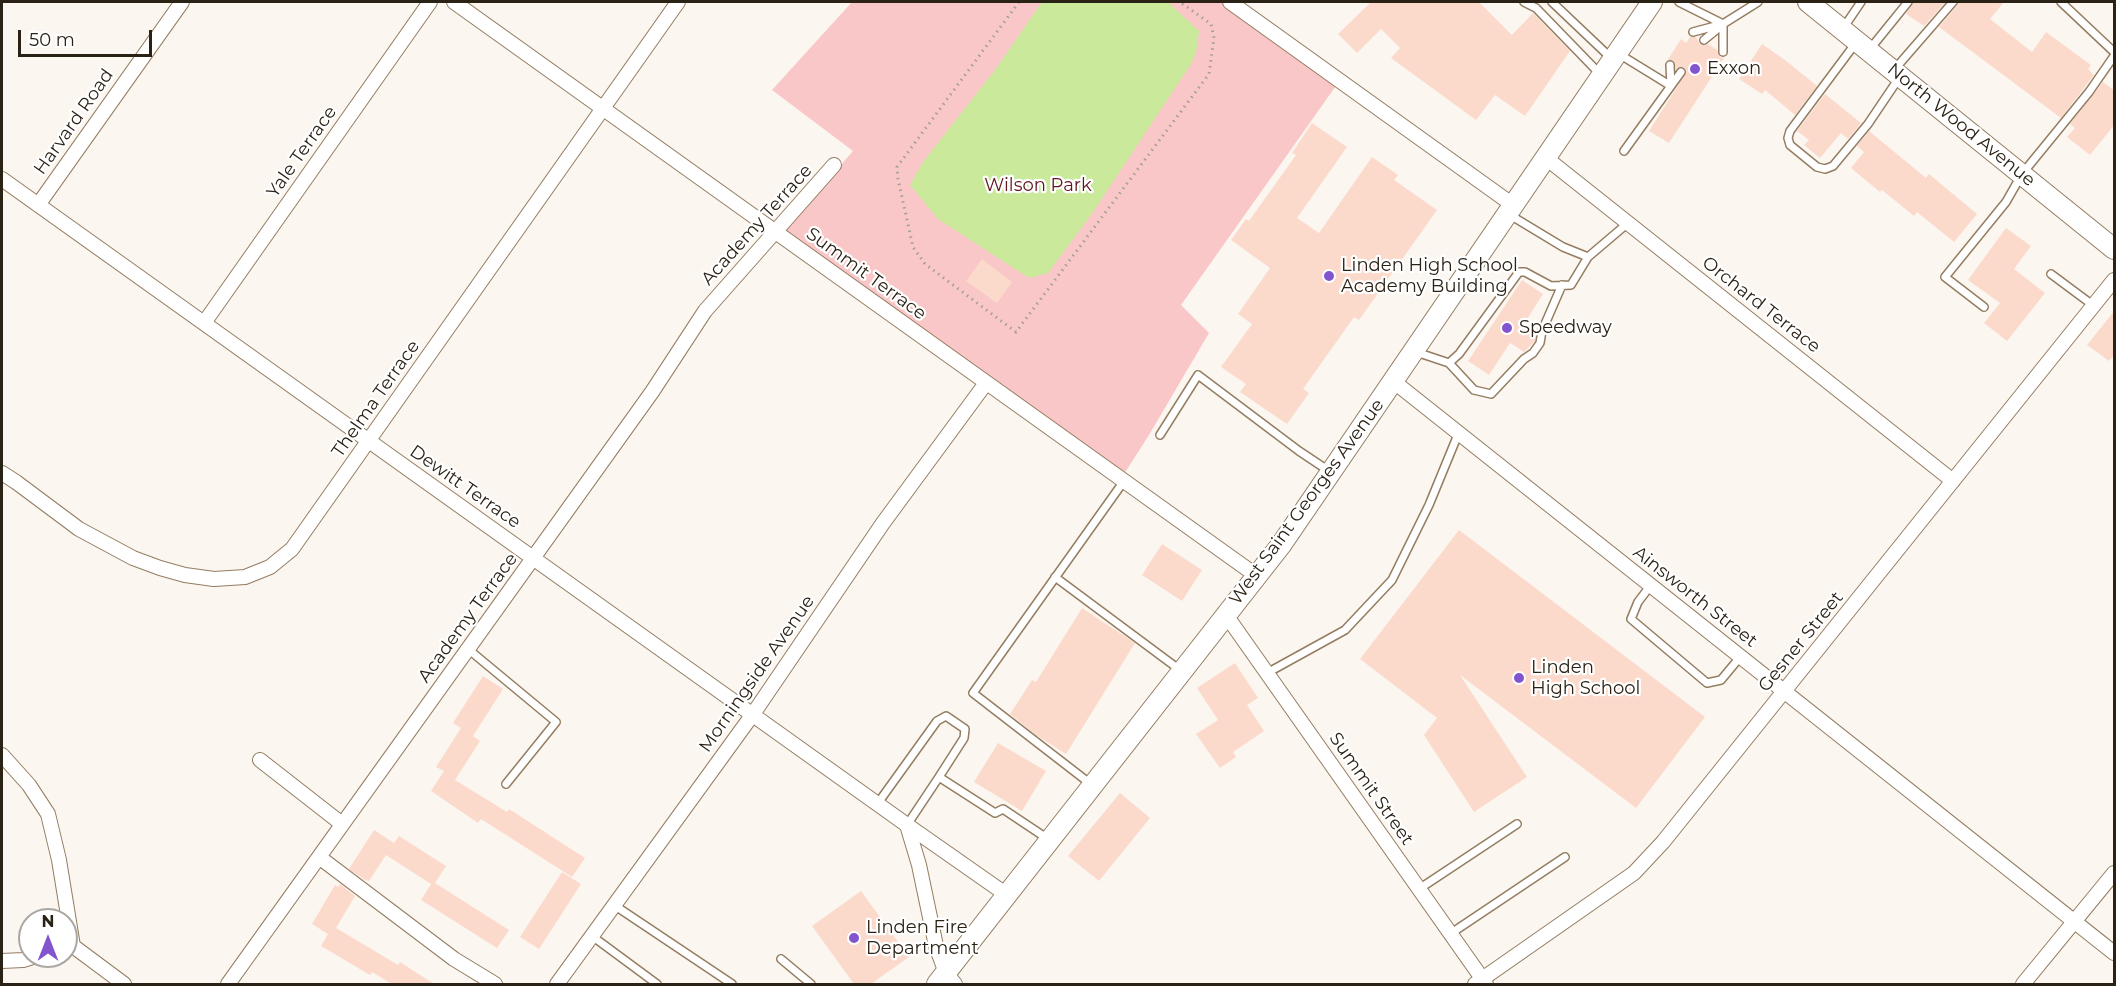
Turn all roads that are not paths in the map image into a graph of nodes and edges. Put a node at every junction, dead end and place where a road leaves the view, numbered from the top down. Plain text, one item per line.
1 (182, 2) edge
2 (430, 2) edge
3 (454, 2) edge
4 (678, 2) edge
5 (1230, 2) edge
6 (1524, 2) edge
7 (1552, 2) edge
8 (1652, 2) edge
9 (1679, 2) edge
10 (1758, 2) edge
11 (1861, 2) edge
12 (1908, 2) edge
13 (1953, 2) edge
14 (2061, 2) edge
15 (1818, 7) edge
16 (1723, 24) junction
17 (1693, 32) dead end
18 (1704, 40) dead end
19 (1856, 40) junction
20 (1724, 52) dead end
21 (2115, 54) edge
22 (1611, 62) junction
23 (1670, 65) dead end
24 (1681, 72) dead end
25 (1897, 73) junction
26 (1672, 86) junction
27 (603, 108) junction
28 (1624, 152) dead end
29 (1546, 158) junction
30 (834, 165) dead end
31 (2022, 174) junction
32 (2, 179) edge
33 (38, 205) junction
34 (1511, 209) junction
35 (1628, 223) junction
36 (776, 232) junction
37 (2115, 249) edge
38 (1588, 257) junction
39 (2051, 274) dead end
40 (2115, 280) edge
41 (1562, 285) junction
42 (2094, 306) junction
43 (1984, 307) dead end
44 (204, 323) junction
45 (1413, 352) junction
46 (1449, 363) junction
47 (1393, 381) junction
48 (986, 383) junction
49 (1458, 432) junction
50 (1160, 435) dead end
51 (369, 441) junction
52 (1331, 472) junction
53 (2, 473) edge
54 (1124, 481) junction
55 (1953, 482) junction
56 (533, 558) junction
57 (1257, 576) junction
58 (1055, 577) junction
59 (1651, 585) junction
60 (1226, 615) junction
61 (468, 648) junction
62 (1741, 656) junction
63 (1182, 671) junction
64 (1267, 673) junction
65 (1785, 691) junction
66 (753, 714) junction
67 (2, 755) edge
68 (260, 760) dead end
69 (939, 777) junction
70 (506, 784) dead end
71 (1093, 786) junction
72 (878, 803) junction
73 (342, 824) junction
74 (1517, 824) dead end
75 (907, 825) junction
76 (1050, 840) junction
77 (319, 857) junction
78 (1565, 857) dead end
79 (2115, 873) edge
80 (1419, 889) junction
81 (1007, 895) junction
82 (614, 905) junction
83 (65, 908) edge
84 (2075, 921) junction
85 (1450, 934) junction
86 (592, 936) junction
87 (2115, 952) edge
88 (78, 953) edge
89 (781, 959) dead end
90 (18, 960) edge
91 (2, 961) edge
92 (946, 981) edge
93 (722, 982) edge
94 (1481, 983) edge
95 (124, 984) edge
96 (228, 984) edge
97 (495, 984) edge
98 (557, 984) edge
99 (657, 984) edge
100 (732, 984) edge
101 (811, 984) edge
102 (2023, 984) edge

1 - 33 street, Harvard Road
2 - 44 street, Yale Terrace
3 - 27 street, Summit Terrace
4 - 27 street, Thelma Terrace
5 - 34 street
6 - 22 lane
7 - 22 lane
8 - 22 main road, West Saint Georges Avenue
9 - 16 lane
10 - 16 lane
11 - 19 lane
12 - 19 lane
13 - 25 lane
14 - 21 lane
15 - 19 main road, North Wood Avenue
16 - 17 lane
16 - 18 lane
16 - 20 lane
19 - 25 main road, North Wood Avenue
19 - 25 lane
21 - 31 lane
22 - 26 lane
22 - 29 main road, West Saint Georges Avenue
23 - 26 lane
24 - 26 lane
25 - 31 main road, North Wood Avenue
26 - 28 lane
27 - 36 street, Summit Terrace
27 - 51 street, Thelma Terrace
29 - 34 main road, West Saint Georges Avenue
29 - 35 street, Orchard Terrace
30 - 36 street, Academy Terrace
31 - 37 main road, North Wood Avenue
31 - 43 lane
32 - 33 street, Dewitt Terrace
33 - 44 street, Dewitt Terrace
34 - 38 lane
34 - 45 main road, West Saint Georges Avenue
35 - 38 lane
35 - 55 street, Orchard Terrace
36 - 48 street, Summit Terrace
36 - 56 street, Academy Terrace
38 - 41 lane
39 - 42 lane
40 - 42 street, Gesner Street
41 - 46 lane
41 - 46 lane
42 - 55 street, Gesner Street
44 - 51 street, Dewitt Terrace
45 - 46 lane
45 - 47 main road, West Saint Georges Avenue
47 - 49 street, Ainsworth Street
47 - 52 main road, West Saint Georges Avenue
48 - 54 street, Summit Terrace
48 - 66 street, Morningside Avenue
49 - 59 street, Ainsworth Street
49 - 64 lane
50 - 52 lane
51 - 53 street, Thelma Terrace
51 - 56 street, Dewitt Terrace
52 - 57 main road, West Saint Georges Avenue
54 - 57 street, Summit Terrace
54 - 58 lane
55 - 65 street, Gesner Street
56 - 61 street, Academy Terrace
56 - 66 street, Dewitt Terrace
57 - 60 main road, West Saint Georges Avenue
58 - 63 lane
58 - 71 lane
59 - 62 street, Ainsworth Street
59 - 62 lane
60 - 63 main road, West Saint Georges Avenue
60 - 64 street, Summit Street
61 - 70 lane
61 - 73 street, Academy Terrace
62 - 65 street, Ainsworth Street
63 - 71 main road, West Saint Georges Avenue
64 - 80 street, Summit Street
65 - 84 street, Ainsworth Street
65 - 94 street, Gesner Street
66 - 72 street, Dewitt Terrace
66 - 82 street, Morningside Avenue
67 - 83 street
68 - 73 street
69 - 72 lane
69 - 75 lane
69 - 76 lane
71 - 76 main road, West Saint Georges Avenue
72 - 75 street, Dewitt Terrace
73 - 77 street, Academy Terrace
74 - 80 lane
75 - 81 street, Dewitt Terrace
75 - 92 street
76 - 81 main road, West Saint Georges Avenue
77 - 96 street, Academy Terrace
77 - 97 street
78 - 85 lane
79 - 84 street
80 - 85 street, Summit Street
81 - 92 main road, West Saint Georges Avenue
82 - 86 street, Morningside Avenue
82 - 93 lane
84 - 87 street, Ainsworth Street
84 - 102 street
85 - 94 street, Summit Street
86 - 98 street, Morningside Avenue
86 - 99 lane
88 - 95 street
89 - 101 lane
90 - 91 street
93 - 100 lane

